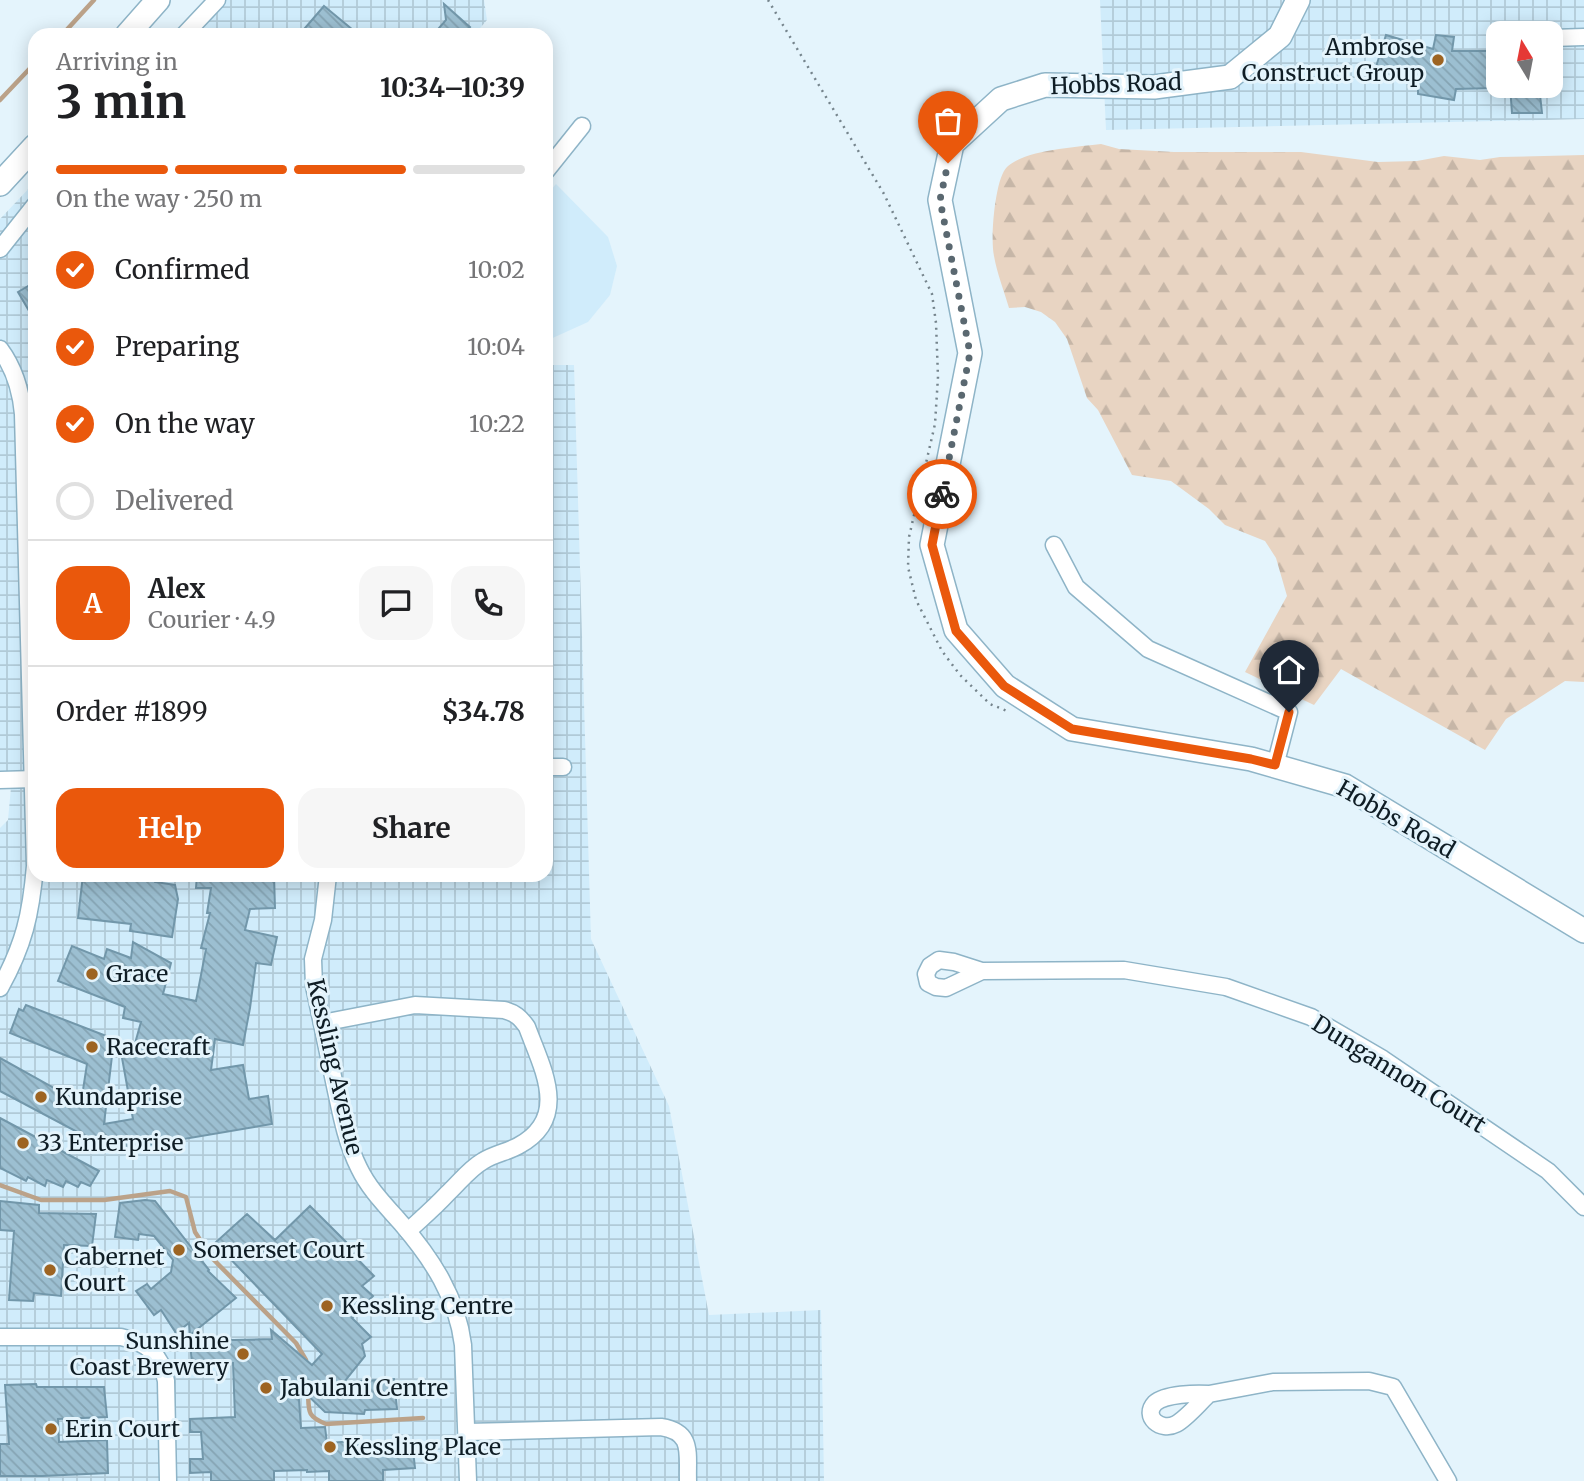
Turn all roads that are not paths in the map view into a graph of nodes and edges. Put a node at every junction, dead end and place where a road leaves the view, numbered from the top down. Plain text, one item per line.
1 (158, 0) edge
2 (217, 0) edge
3 (1298, 0) edge
4 (133, 28) edge
5 (191, 28) edge
6 (1584, 37) edge
7 (1563, 38) edge
8 (582, 126) dead end
9 (28, 154) edge
10 (553, 162) edge
11 (0, 184) edge
12 (28, 214) edge
13 (0, 249) edge
14 (0, 349) edge
15 (1054, 545) dead end
16 (28, 580) edge
17 (1275, 765) junction
18 (553, 767) edge
19 (563, 767) dead end
20 (28, 779) edge
21 (0, 780) edge
22 (33, 882) edge
23 (327, 882) edge
24 (1584, 932) edge
25 (982, 971) dead end
26 (0, 988) edge
27 (322, 1023) junction
28 (1584, 1208) edge
29 (408, 1231) junction
30 (0, 1337) edge
31 (1209, 1394) dead end
32 (467, 1432) junction
33 (168, 1481) edge
34 (468, 1481) edge
35 (688, 1481) edge
36 (1448, 1481) edge

1 - 4 street
2 - 5 street
3 - 17 street, Hobbs Road
6 - 7 street
8 - 10 street
9 - 11 street
12 - 13 street
14 - 16 street
15 - 17 street
17 - 24 street, Hobbs Road
18 - 19 street
20 - 21 street
22 - 26 street
23 - 27 street, Kessling Avenue
25 - 28 street, Dungannon Court
27 - 29 street, Kessling Avenue
27 - 29 street
29 - 32 street, Kessling Avenue
30 - 33 street
31 - 36 street
32 - 34 street, Kessling Avenue
32 - 35 street

